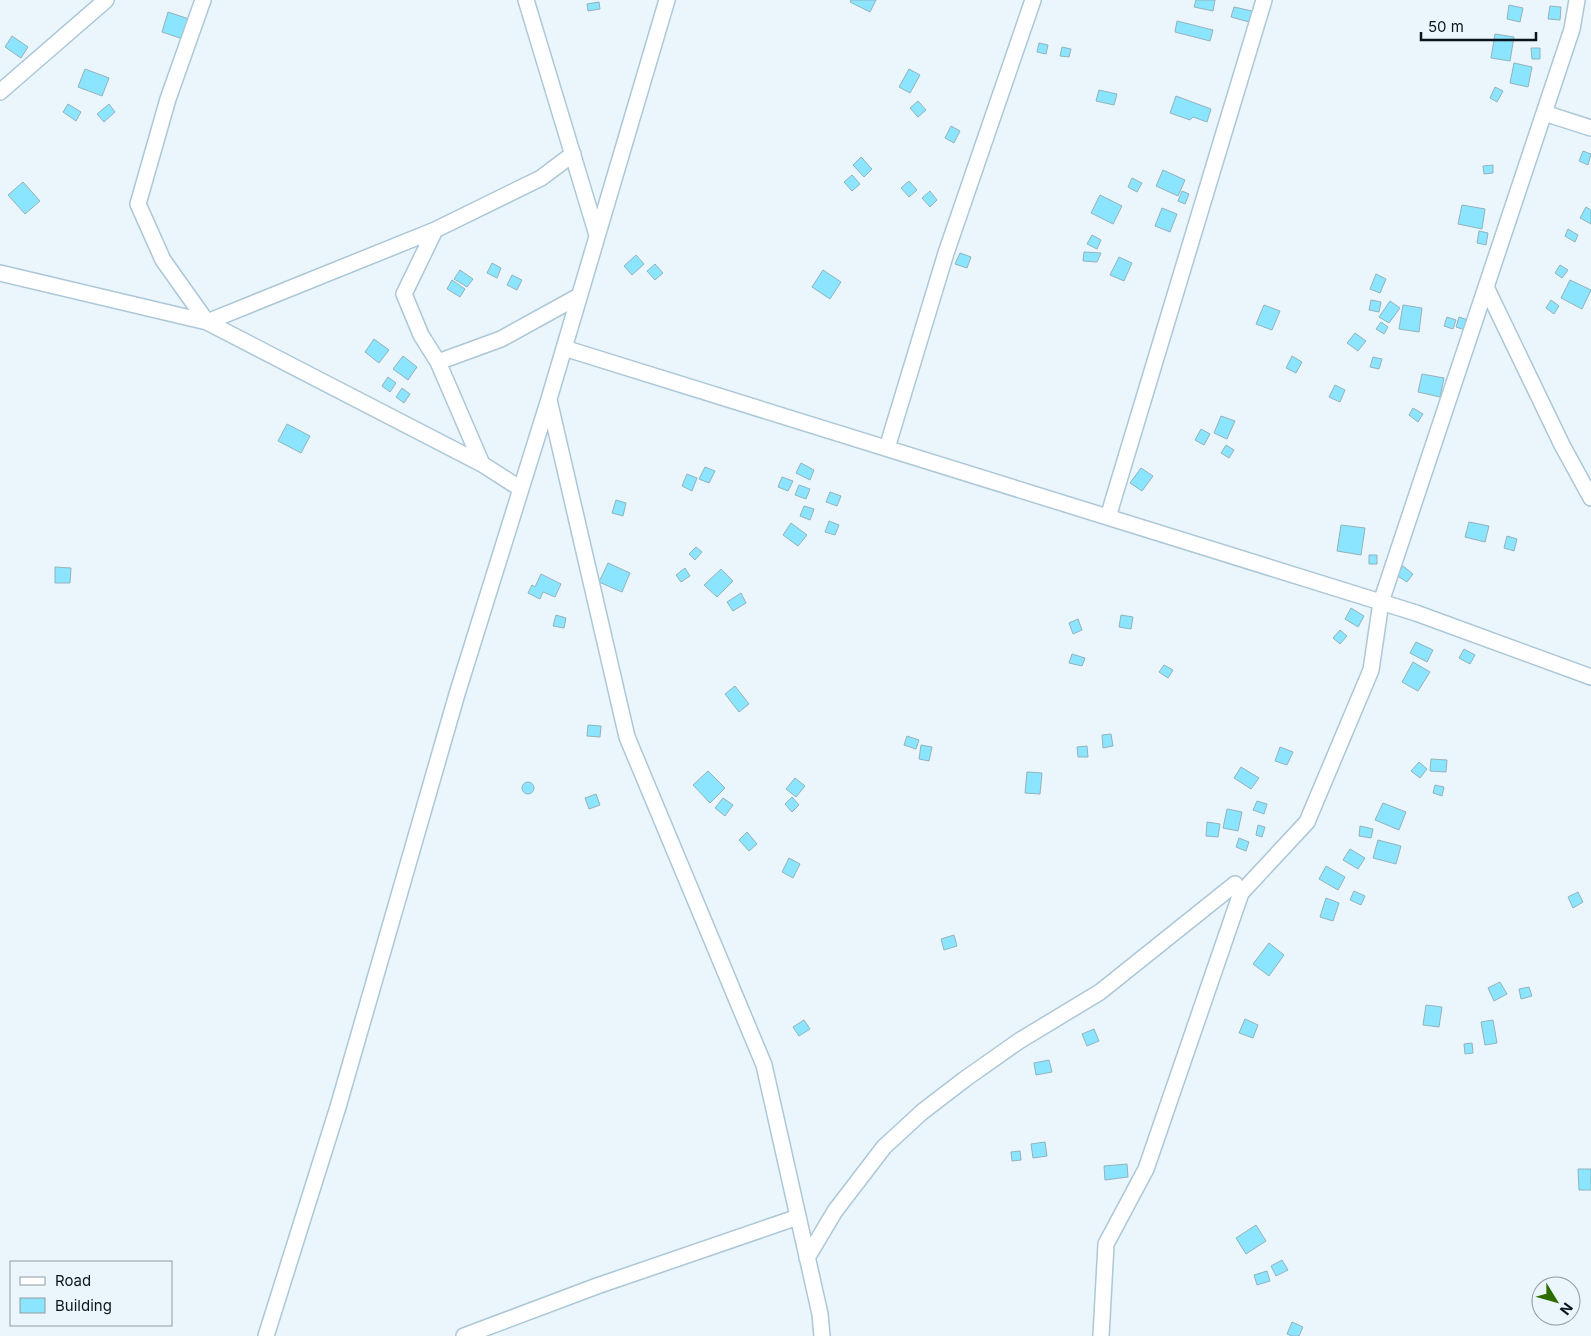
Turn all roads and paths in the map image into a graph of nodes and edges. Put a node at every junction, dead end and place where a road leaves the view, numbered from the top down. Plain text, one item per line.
1 (120, 0) edge
2 (203, 0) edge
3 (526, 0) edge
4 (666, 0) edge
5 (1033, 0) edge
6 (1264, 0) edge
7 (1577, 0) edge
8 (103, 3) edge
9 (0, 92) edge
10 (1544, 112) junction
11 (1591, 128) edge
12 (573, 154) junction
13 (435, 230) junction
14 (597, 235) junction
15 (0, 273) edge
16 (1486, 287) junction
17 (579, 296) junction
18 (207, 322) junction
19 (564, 348) junction
20 (438, 362) junction
21 (548, 399) junction
22 (887, 448) junction
23 (482, 464) junction
24 (521, 488) junction
25 (1591, 498) edge
26 (1108, 517) junction
27 (1380, 602) junction
28 (1591, 677) edge
29 (1236, 884) dead end
30 (798, 1217) junction
31 (807, 1258) junction
32 (266, 1336) edge
33 (464, 1336) edge
34 (822, 1336) edge
35 (1101, 1336) edge

1 - 8 street
2 - 18 street
3 - 12 street
4 - 14 street
5 - 22 street
6 - 26 street
7 - 10 street
8 - 9 street
10 - 11 street
10 - 16 street
12 - 13 street
12 - 14 street
13 - 18 street
13 - 20 street
14 - 17 street
15 - 18 street
16 - 25 street
16 - 27 street
17 - 19 street
17 - 20 street
18 - 23 street
19 - 21 street
19 - 22 street
20 - 23 street
21 - 24 street
21 - 30 street
22 - 26 street
23 - 24 street
24 - 32 street
26 - 27 street
27 - 28 street
27 - 35 street
29 - 31 street
30 - 31 street
30 - 33 street
31 - 34 street

